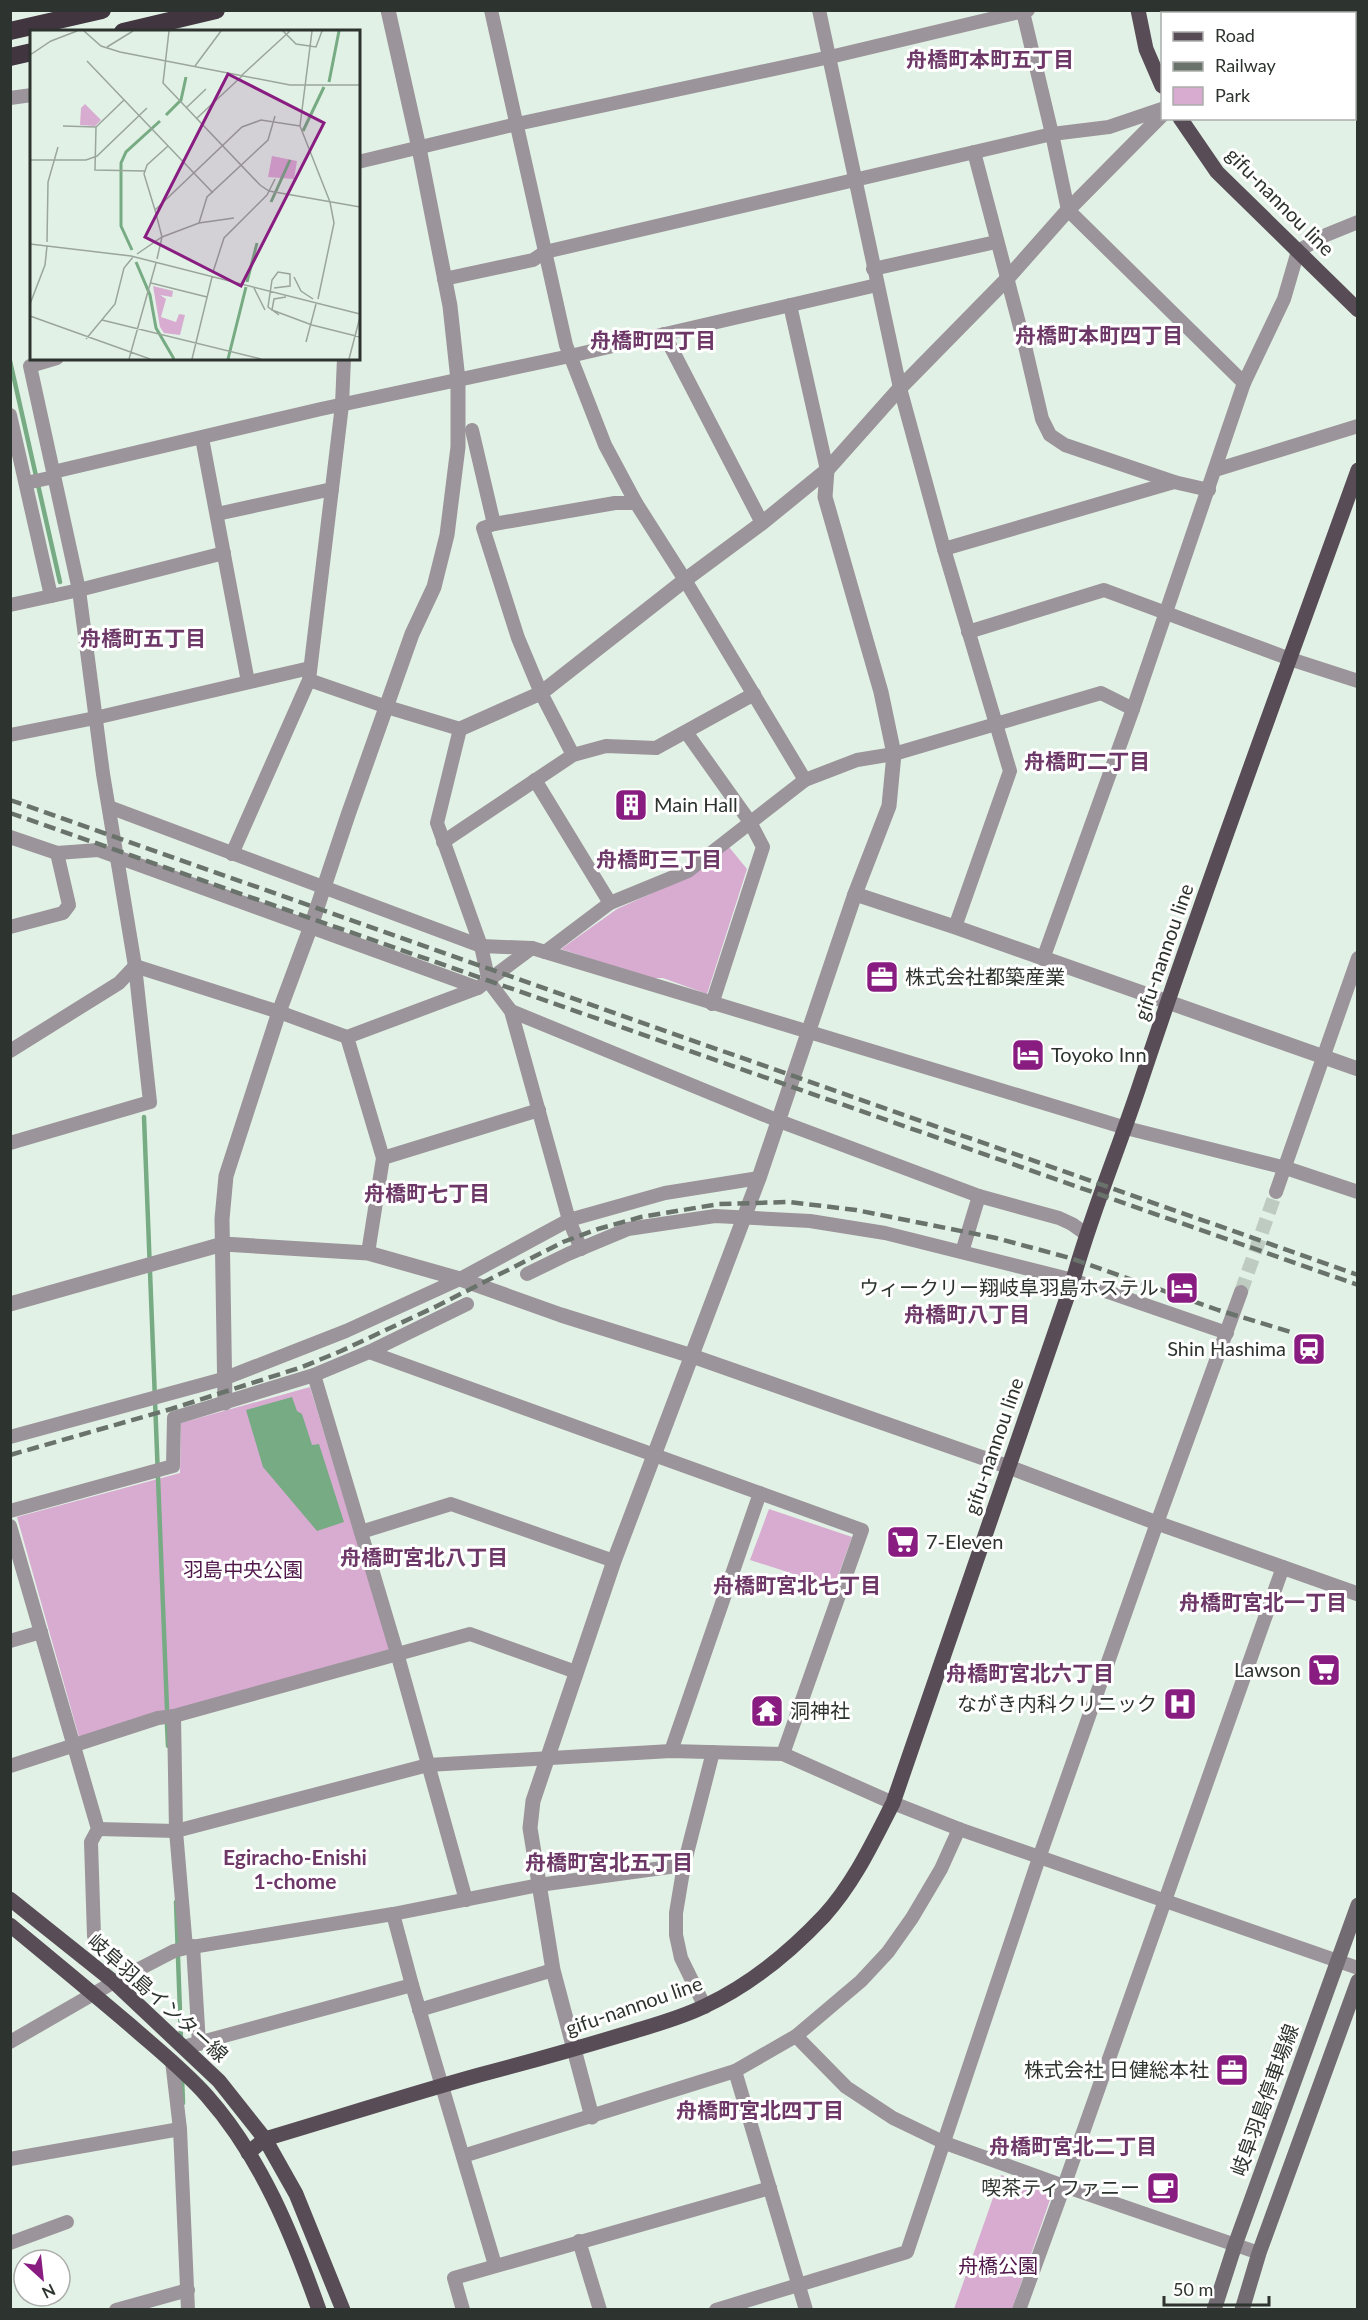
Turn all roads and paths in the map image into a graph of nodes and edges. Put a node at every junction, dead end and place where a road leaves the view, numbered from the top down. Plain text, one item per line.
1 (102, 10) edge
2 (216, 10) edge
3 (388, 10) edge
4 (491, 10) edge
5 (819, 10) edge
6 (1138, 10) edge
7 (1025, 11) edge
8 (131, 30) edge
9 (10, 31) edge
10 (30, 52) edge
11 (10, 57) edge
12 (830, 57) junction
13 (1161, 84) edge
14 (30, 95) edge
15 (10, 98) edge
16 (1161, 109) edge
17 (1161, 116) edge
18 (1181, 120) edge
19 (517, 124) junction
20 (1052, 134) junction
21 (419, 148) junction
22 (974, 152) junction
23 (360, 162) edge
24 (855, 179) junction
25 (1068, 210) junction
26 (1358, 222) edge
27 (996, 242) junction
28 (1298, 251) junction
29 (545, 252) junction
30 (873, 269) junction
31 (444, 279) junction
32 (1006, 280) junction
33 (877, 285) junction
34 (790, 305) junction
35 (1358, 310) edge
36 (664, 334) junction
37 (570, 356) junction
38 (50, 360) edge
39 (344, 360) edge
40 (458, 380) junction
41 (1244, 383) junction
42 (900, 388) junction
43 (342, 405) junction
44 (10, 415) edge
45 (1358, 426) edge
46 (472, 430) dead end
47 (202, 438) junction
48 (827, 470) junction
49 (1215, 470) junction
50 (1358, 470) edge
51 (52, 476) junction
52 (27, 481) junction
53 (10, 482) edge
54 (1174, 482) junction
55 (332, 489) junction
56 (1209, 490) junction
57 (636, 502) junction
58 (217, 514) junction
59 (762, 523) junction
60 (494, 524) junction
61 (944, 549) junction
62 (224, 553) junction
63 (686, 580) junction
64 (79, 590) junction
65 (51, 596) junction
66 (10, 605) edge
67 (1165, 611) junction
68 (968, 632) junction
69 (1290, 659) junction
70 (310, 674) junction
71 (1358, 681) edge
72 (248, 682) junction
73 (541, 693) junction
74 (754, 694) junction
75 (387, 708) junction
76 (1133, 709) junction
77 (95, 718) junction
78 (997, 725) junction
79 (460, 729) junction
80 (686, 732) junction
81 (10, 735) edge
82 (894, 754) junction
83 (573, 755) junction
84 (535, 780) junction
85 (805, 780) junction
86 (109, 807) junction
87 (750, 822) junction
88 (10, 837) edge
89 (443, 842) junction
90 (57, 853) junction
91 (232, 854) junction
92 (117, 856) junction
93 (323, 888) junction
94 (855, 894) junction
95 (610, 903) junction
96 (311, 926) junction
97 (10, 927) edge
98 (955, 927) junction
99 (481, 946) junction
100 (538, 950) junction
101 (1358, 958) edge
102 (1043, 959) junction
103 (135, 966) junction
104 (483, 985) junction
105 (712, 1004) junction
106 (1167, 1004) junction
107 (511, 1011) junction
108 (279, 1012) junction
109 (807, 1033) junction
110 (347, 1037) junction
111 (10, 1051) edge
112 (1322, 1057) junction
113 (1358, 1070) edge
114 (539, 1110) junction
115 (779, 1121) junction
116 (1126, 1128) junction
117 (10, 1143) edge
118 (383, 1158) junction
119 (1286, 1168) junction
120 (759, 1178) junction
121 (1276, 1192) tunnel mouth
122 (1358, 1192) edge
123 (980, 1196) junction
124 (745, 1218) junction
125 (569, 1220) junction
126 (1086, 1234) junction
127 (223, 1244) junction
128 (581, 1249) junction
129 (962, 1252) junction
130 (368, 1253) junction
131 (527, 1274) dead end
132 (460, 1279) junction
133 (1073, 1280) junction
134 (1241, 1292) tunnel mouth
135 (10, 1304) edge
136 (467, 1304) dead end
137 (1227, 1333) junction
138 (369, 1352) junction
139 (692, 1356) junction
140 (314, 1375) junction
141 (223, 1379) junction
142 (225, 1403) junction
143 (10, 1437) edge
144 (653, 1454) junction
145 (1009, 1467) junction
146 (760, 1493) junction
147 (10, 1511) edge
148 (1157, 1523) junction
149 (10, 1526) edge
150 (361, 1532) junction
151 (614, 1561) junction
152 (1283, 1567) junction
153 (1358, 1594) edge
154 (41, 1632) junction
155 (10, 1641) edge
156 (397, 1653) junction
157 (576, 1672) junction
158 (174, 1716) junction
159 (74, 1746) junction
160 (671, 1751) junction
161 (713, 1752) junction
162 (783, 1754) junction
163 (546, 1758) junction
164 (428, 1765) junction
165 (10, 1766) edge
166 (893, 1803) junction
167 (98, 1829) junction
168 (959, 1829) junction
169 (176, 1831) junction
170 (1040, 1858) junction
171 (684, 1865) junction
172 (540, 1885) junction
173 (10, 1899) edge
174 (466, 1900) junction
175 (1166, 1900) junction
176 (1358, 1905) edge
177 (393, 1914) junction
178 (10, 1925) edge
179 (94, 1936) dead end
180 (184, 1949) junction
181 (1337, 1961) junction
182 (1358, 1968) edge
183 (553, 1970) junction
184 (1358, 1981) edge
185 (114, 1982) junction
186 (412, 1985) junction
187 (93, 1994) junction
188 (705, 2007) junction
189 (419, 2010) junction
190 (796, 2036) junction
191 (10, 2042) edge
192 (189, 2047) junction
193 (574, 2049) junction
194 (174, 2063) junction
195 (735, 2071) junction
196 (442, 2086) junction
197 (592, 2117) junction
198 (180, 2129) junction
199 (265, 2139) junction
200 (945, 2143) junction
201 (248, 2153) junction
202 (463, 2156) junction
203 (10, 2159) edge
204 (1064, 2186) junction
205 (770, 2188) junction
206 (67, 2222) dead end
207 (579, 2241) junction
208 (10, 2243) edge
209 (1235, 2246) junction
210 (1259, 2253) junction
211 (495, 2265) junction
212 (799, 2286) junction
213 (188, 2290) junction
214 (116, 2310) edge
215 (188, 2310) edge
216 (319, 2310) edge
217 (343, 2310) edge
218 (463, 2310) edge
219 (600, 2310) edge
220 (716, 2310) edge
221 (806, 2310) edge
222 (1018, 2310) edge
223 (1214, 2310) edge
224 (1242, 2310) edge

1 - 9 highway
2 - 8 highway
3 - 21 street
4 - 19 street
5 - 12 street
6 - 13 main road
7 - 12 street
7 - 20 street
10 - 11 highway
12 - 19 street
12 - 24 street
14 - 15 street
16 - 20 street
17 - 25 street
18 - 28 main road, gifu-nannou line
19 - 21 street
19 - 29 street
20 - 22 street
20 - 25 street
21 - 23 street
21 - 31 street
22 - 24 street
22 - 27 street
24 - 29 street
24 - 30 street
25 - 32 street
25 - 41 street
26 - 28 street
27 - 30 street
27 - 32 street
28 - 35 main road, gifu-nannou line
28 - 41 street
29 - 31 street
29 - 37 street
30 - 33 street
31 - 40 street
32 - 42 street
32 - 54 street
33 - 34 street
33 - 42 street
34 - 36 street
34 - 48 street
36 - 37 street
36 - 59 street
37 - 40 street
37 - 57 street
38 - 51 street
39 - 43 street
40 - 43 street
40 - 75 street
41 - 49 street
42 - 48 street
42 - 61 street
43 - 47 street
43 - 55 street
44 - 52 street
45 - 49 street
46 - 60 street
47 - 51 street
47 - 58 street
48 - 59 street
48 - 82 street
49 - 56 street
50 - 69 main road, gifu-nannou line
51 - 52 street
51 - 64 street
52 - 53 street
52 - 65 street
54 - 56 street
54 - 61 street
55 - 58 street
55 - 70 street
56 - 67 street
57 - 60 street
57 - 63 street
58 - 62 street
59 - 63 street
60 - 73 street
61 - 68 street
62 - 64 street
62 - 72 street
63 - 73 street
63 - 74 street
64 - 65 street
64 - 77 street
65 - 66 street
67 - 68 street
67 - 69 street
67 - 76 street
68 - 78 street
69 - 71 street
69 - 106 main road, gifu-nannou line
70 - 72 street
70 - 75 street
70 - 91 street
72 - 77 street
73 - 79 street
73 - 83 street
74 - 80 street
74 - 85 street
75 - 79 street
75 - 93 street
76 - 78 street
76 - 102 street
77 - 81 street
77 - 86 street
78 - 82 street
78 - 98 street
79 - 89 street
80 - 83 street
80 - 87 street
82 - 85 street
82 - 94 street
83 - 84 street
84 - 89 street
84 - 95 street
85 - 87 street
86 - 91 street
86 - 92 street
87 - 95 street
87 - 105 street
88 - 90 street
89 - 99 street
90 - 92 street
90 - 97 street
91 - 93 street
92 - 96 street
92 - 103 street
93 - 96 street
93 - 99 street
94 - 98 street
94 - 109 street
95 - 100 street
96 - 104 street
96 - 108 street
98 - 102 street
99 - 100 street
99 - 104 street
100 - 104 street
100 - 105 street
101 - 112 street
102 - 106 street
103 - 108 street
103 - 111 street
103 - 117 street
104 - 107 street
104 - 110 street
105 - 109 street
106 - 112 street
106 - 116 main road, gifu-nannou line
107 - 114 street
107 - 115 street
108 - 110 street
108 - 127 street
109 - 115 street
109 - 116 street
110 - 118 street
112 - 113 street
112 - 119 street
114 - 118 street
114 - 125 street
115 - 120 street
115 - 123 street
116 - 119 street
116 - 126 main road, gifu-nannou line
118 - 130 street
119 - 121 street
119 - 122 street
120 - 124 street
120 - 125 street
123 - 126 street
123 - 129 street
124 - 128 street
124 - 129 street
124 - 139 street
125 - 128 street
125 - 132 street
126 - 133 main road, gifu-nannou line
127 - 130 street
127 - 135 street
127 - 141 street
128 - 131 street
129 - 133 street
130 - 132 street
132 - 139 street
132 - 141 street
133 - 137 street
133 - 145 main road, gifu-nannou line
134 - 137 street
136 - 138 street
137 - 148 street
138 - 140 street
138 - 144 street
139 - 144 street
139 - 145 street
140 - 142 street
140 - 150 street
141 - 142 street
141 - 143 street
142 - 147 street
144 - 146 street
144 - 151 street
145 - 148 street
145 - 166 main road, gifu-nannou line
146 - 160 street
146 - 162 street
148 - 152 street
148 - 170 street
149 - 154 street
150 - 151 street
150 - 156 street
151 - 157 street
152 - 153 street
152 - 175 street
154 - 155 street
154 - 159 street
156 - 157 street
156 - 158 street
156 - 164 street
157 - 163 street
158 - 159 street
158 - 169 street
159 - 165 street
159 - 167 street
160 - 161 street
160 - 163 street
161 - 162 street
161 - 171 street
162 - 166 street
163 - 164 street
163 - 172 street
164 - 169 street
164 - 174 street
166 - 168 street
166 - 188 main road, gifu-nannou line
167 - 169 street
167 - 179 street
168 - 170 street
168 - 190 street
169 - 180 street
170 - 175 street
170 - 200 street
171 - 172 street
171 - 188 street
172 - 174 street
172 - 183 street
173 - 185 main road, 岐阜羽島インター線
174 - 177 street
175 - 181 street
175 - 204 street
176 - 181 main road, 岐阜羽島停車場線
177 - 180 street
177 - 186 street
178 - 187 main road, 岐阜羽島インター線
180 - 185 street
180 - 192 street
181 - 182 street
181 - 209 main road, 岐阜羽島停車場線
183 - 189 street
183 - 193 street
184 - 210 main road
185 - 187 street
185 - 192 main road, 岐阜羽島インター線
186 - 189 street
186 - 192 street
187 - 191 street
187 - 194 main road, 岐阜羽島インター線
188 - 193 main road, gifu-nannou line
189 - 196 street
190 - 195 street
190 - 200 street
192 - 199 main road, 岐阜羽島インター線
193 - 196 main road, gifu-nannou line
193 - 197 street
194 - 198 street
194 - 201 main road, 岐阜羽島インター線
195 - 197 street
195 - 205 street
196 - 199 main road, gifu-nannou line
196 - 202 street
197 - 202 street
198 - 203 street
198 - 213 street
199 - 201 main road, gifu-nannou line
199 - 217 main road
200 - 204 street
200 - 212 street
201 - 216 main road
202 - 211 street
204 - 209 street
204 - 222 street
205 - 207 street
205 - 212 street
206 - 208 street
207 - 211 street
207 - 219 street
209 - 210 street
209 - 223 main road, 岐阜羽島停車場線
210 - 224 main road
211 - 218 street
212 - 220 street
212 - 221 street
213 - 214 street
213 - 215 street

